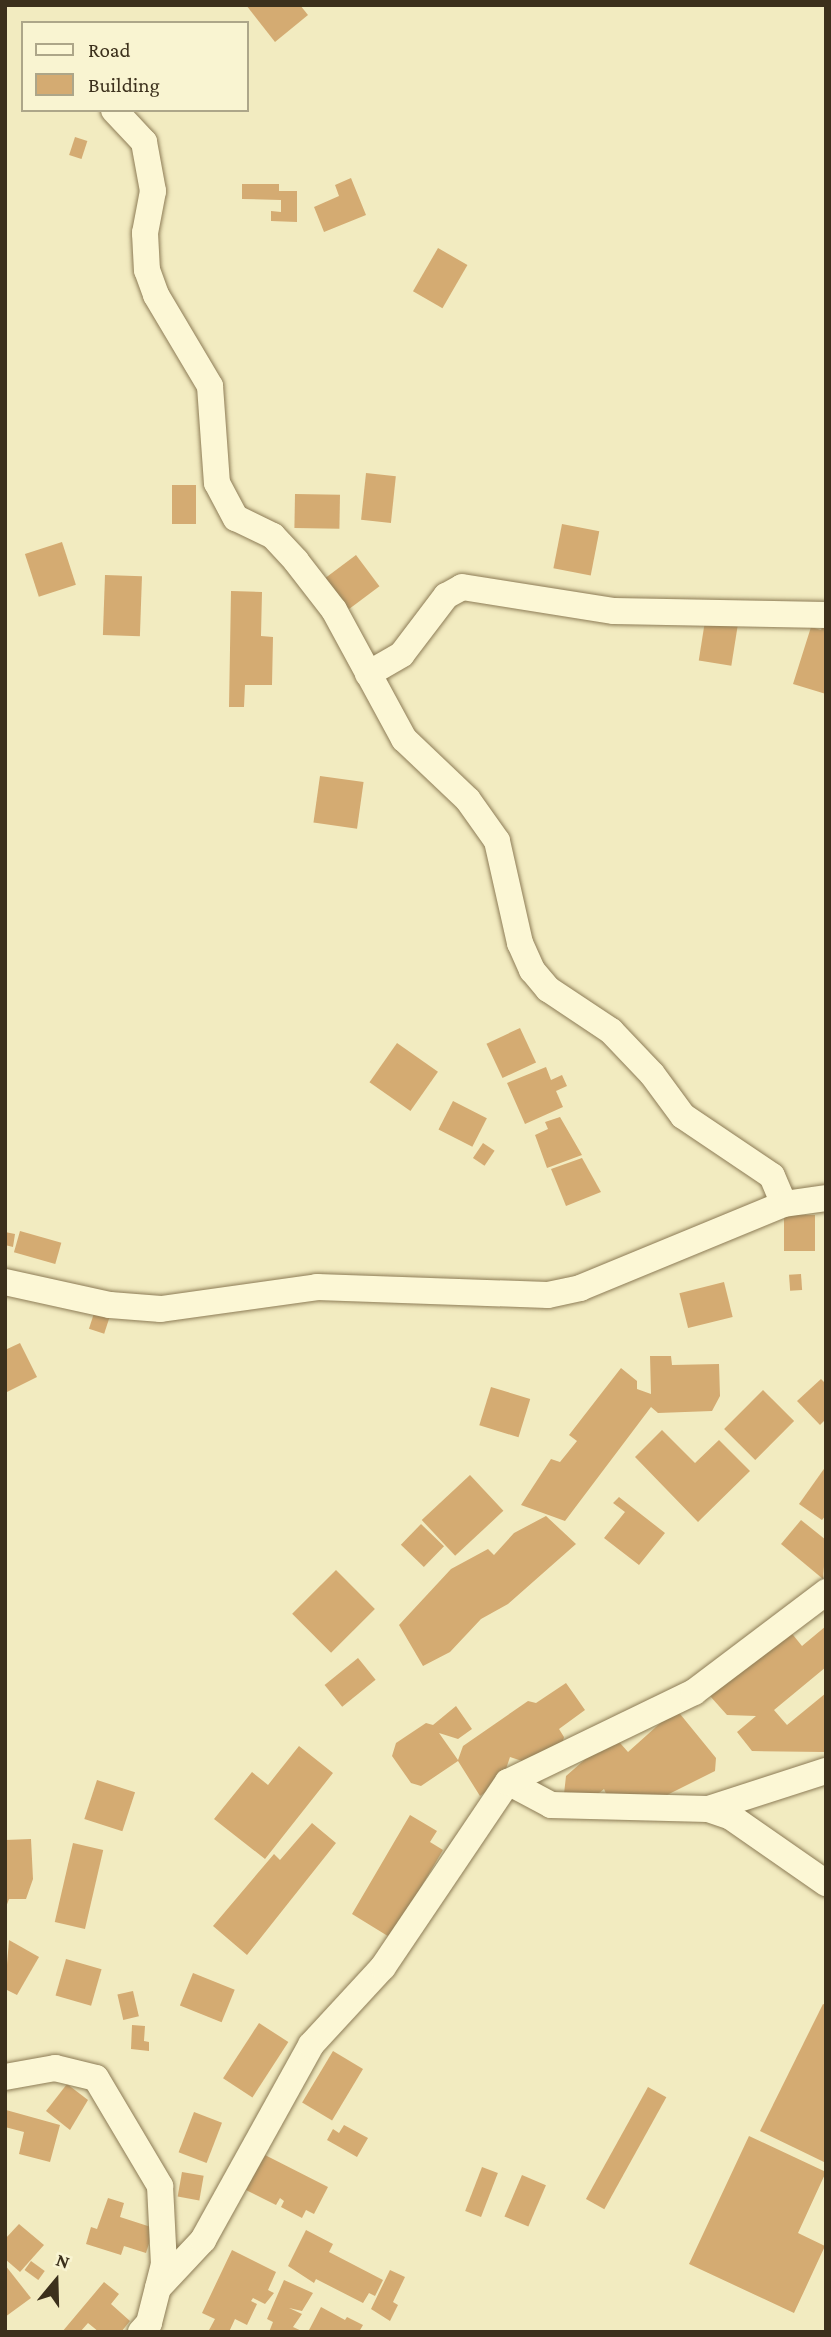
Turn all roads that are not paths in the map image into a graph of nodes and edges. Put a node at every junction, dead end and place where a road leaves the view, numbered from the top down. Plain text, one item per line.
1 (116, 112) edge
2 (826, 615) edge
3 (368, 674) junction
4 (826, 1198) edge
5 (784, 1204) junction
6 (5, 1282) edge
7 (826, 1592) edge
8 (826, 1772) edge
9 (508, 1782) junction
10 (708, 1809) junction
11 (826, 1883) edge
12 (5, 2077) edge
13 (158, 2288) junction
14 (141, 2332) edge

1 - 3 street
2 - 3 street
3 - 5 street
4 - 5 street
5 - 6 street
7 - 9 street
8 - 10 street
9 - 10 street
9 - 13 street
10 - 11 street
12 - 13 street
13 - 14 street

